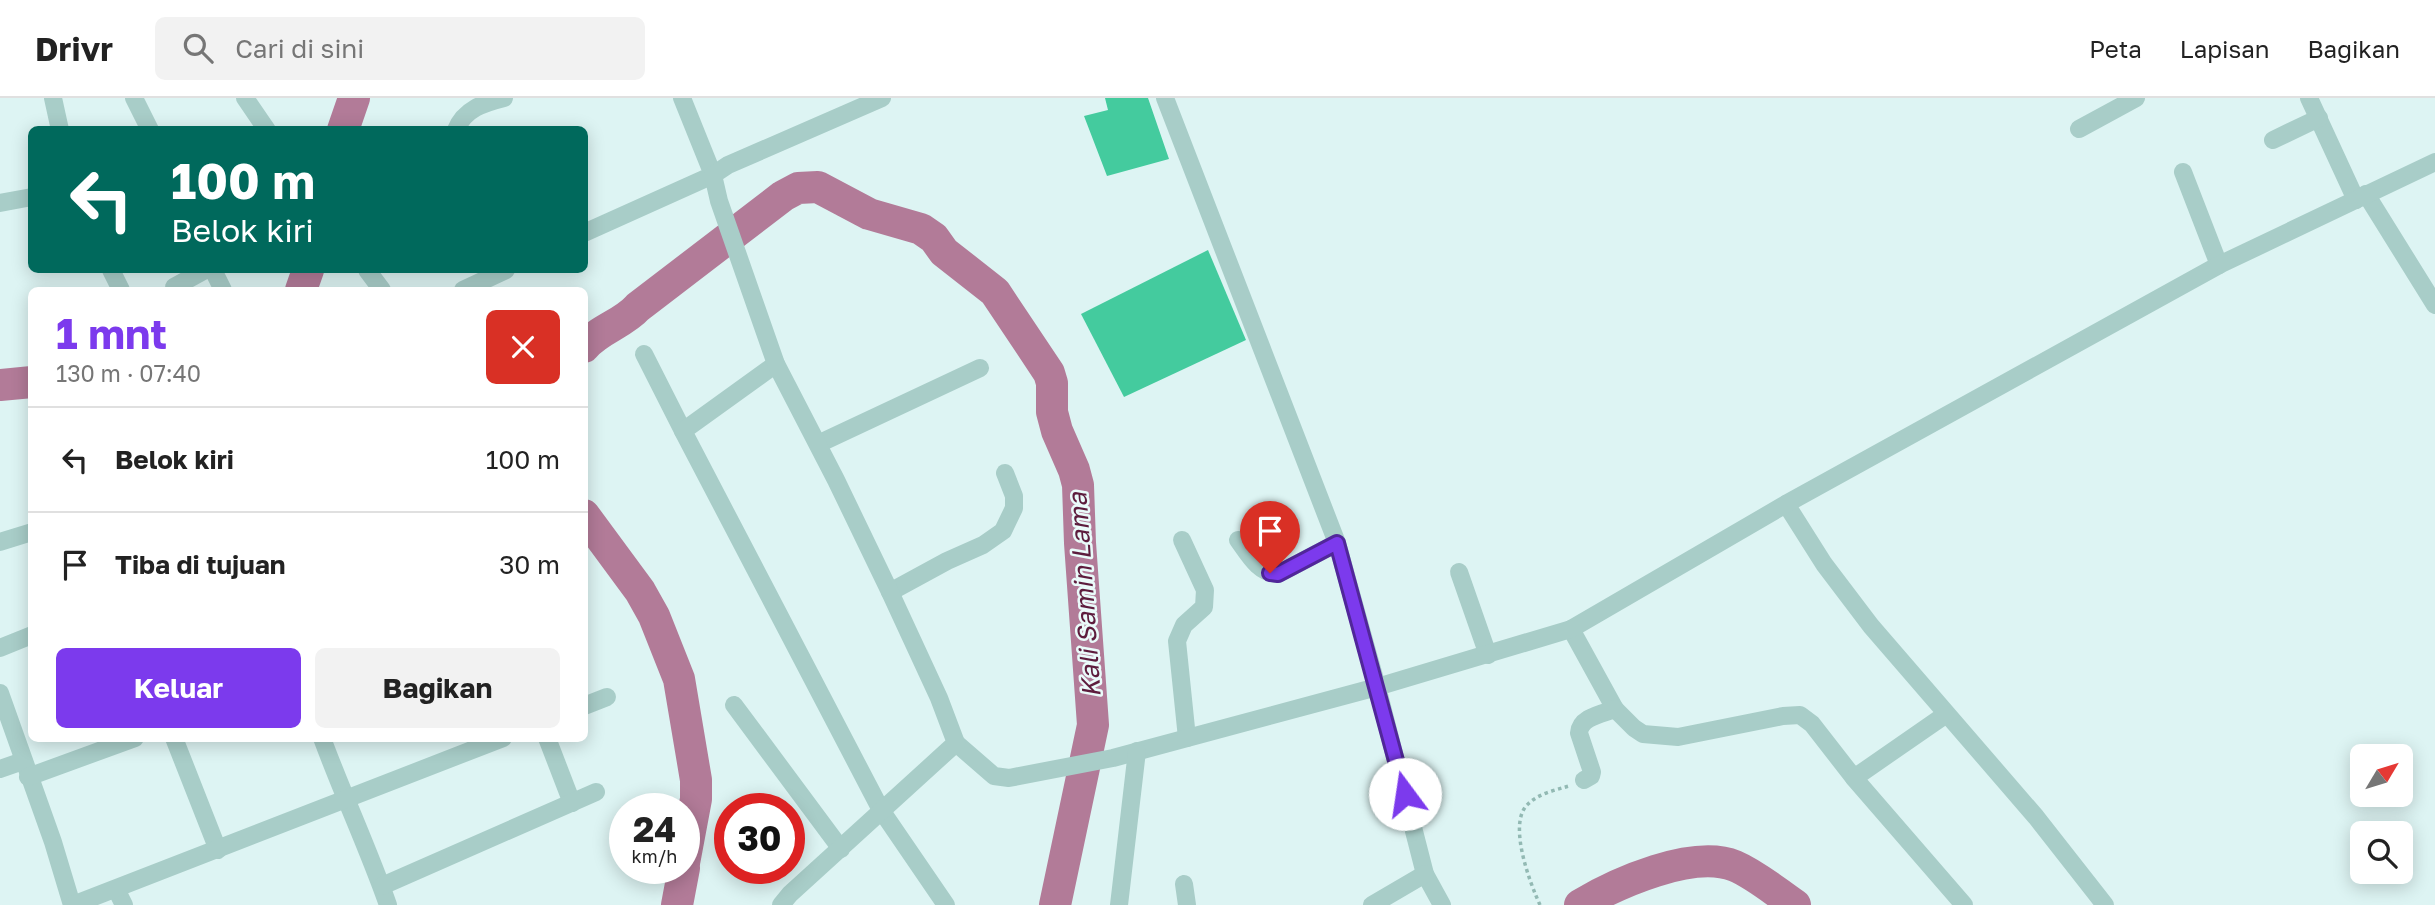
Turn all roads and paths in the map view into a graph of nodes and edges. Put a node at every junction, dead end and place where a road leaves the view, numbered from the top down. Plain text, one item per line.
1 (53, 98) edge
2 (134, 98) edge
3 (245, 98) edge
4 (503, 98) edge
5 (682, 98) edge
6 (882, 98) edge
7 (1165, 98) edge
8 (2136, 98) edge
9 (2309, 98) edge
10 (2319, 118) junction
11 (60, 126) edge
12 (148, 126) edge
13 (264, 126) edge
14 (458, 126) edge
15 (2079, 129) dead end
16 (2273, 140) dead end
17 (2435, 162) edge
18 (2183, 172) dead end
19 (712, 175) junction
20 (2361, 197) junction
21 (28, 198) edge
22 (0, 203) edge
23 (588, 231) edge
24 (2219, 265) junction
25 (200, 273) edge
26 (500, 273) edge
27 (174, 287) dead end
28 (469, 287) edge
29 (2435, 305) edge
30 (643, 354) dead end
31 (776, 364) junction
32 (980, 368) dead end
33 (683, 432) junction
34 (818, 444) junction
35 (1005, 473) dead end
36 (1786, 504) junction
37 (28, 533) edge
38 (1182, 540) dead end
39 (1238, 540) dead end
40 (0, 542) edge
41 (1337, 543) junction
42 (1459, 572) dead end
43 (890, 592) junction
44 (1571, 629) junction
45 (28, 637) edge
46 (0, 648) edge
47 (1488, 655) junction
48 (1377, 687) junction
49 (0, 693) edge
50 (607, 697) dead end
51 (588, 704) edge
52 (734, 705) dead end
53 (1615, 709) junction
54 (1945, 715) junction
55 (1187, 738) junction
56 (121, 742) edge
57 (176, 742) edge
58 (324, 742) edge
59 (549, 742) edge
60 (956, 743) junction
61 (463, 745) edge
62 (1137, 751) junction
63 (0, 769) edge
64 (26, 769) junction
65 (1854, 778) junction
66 (1584, 780) joint
67 (596, 792) dead end
68 (346, 801) junction
69 (572, 803) junction
70 (881, 810) junction
71 (841, 849) junction
72 (218, 850) junction
73 (1425, 874) junction
74 (1184, 884) dead end
75 (120, 897) edge
76 (382, 899) edge
77 (72, 905) edge
78 (781, 905) edge
79 (947, 905) edge
80 (1119, 905) edge
81 (1187, 905) edge
82 (1372, 905) edge
83 (1443, 905) edge
84 (1540, 905) edge
85 (1964, 905) edge
86 (2105, 905) edge

1 - 11 street
2 - 12 street
3 - 13 street
4 - 14 street
5 - 19 street
6 - 19 street
7 - 41 street
8 - 15 street
9 - 10 street
10 - 16 street
10 - 20 street
17 - 20 street
18 - 24 street
19 - 23 street
19 - 31 street
20 - 24 street
20 - 29 street
21 - 22 street
24 - 36 street
25 - 27 street
26 - 28 street
30 - 33 street
31 - 33 street
31 - 34 street
32 - 34 street
33 - 70 street
34 - 43 street
35 - 43 street
36 - 44 street
36 - 54 street
37 - 40 street
38 - 55 street
39 - 41 street
41 - 48 street
42 - 47 street
43 - 60 street
44 - 47 street
44 - 53 street
45 - 46 street
47 - 48 street
48 - 55 street
48 - 73 street
49 - 64 street
50 - 51 street
52 - 71 street
53 - 65 street
53 - 66 street
54 - 65 street
54 - 86 street
55 - 62 street
56 - 64 street
57 - 72 street
58 - 68 street
59 - 69 street
60 - 62 street
60 - 70 street
61 - 68 street
62 - 80 street
63 - 64 street
64 - 77 street
65 - 85 street
66 - 84 path
67 - 69 street
68 - 72 street
68 - 76 street
69 - 76 street
70 - 71 street
70 - 79 street
71 - 78 street
72 - 75 street
73 - 82 street
73 - 83 street
74 - 81 street
75 - 77 street

